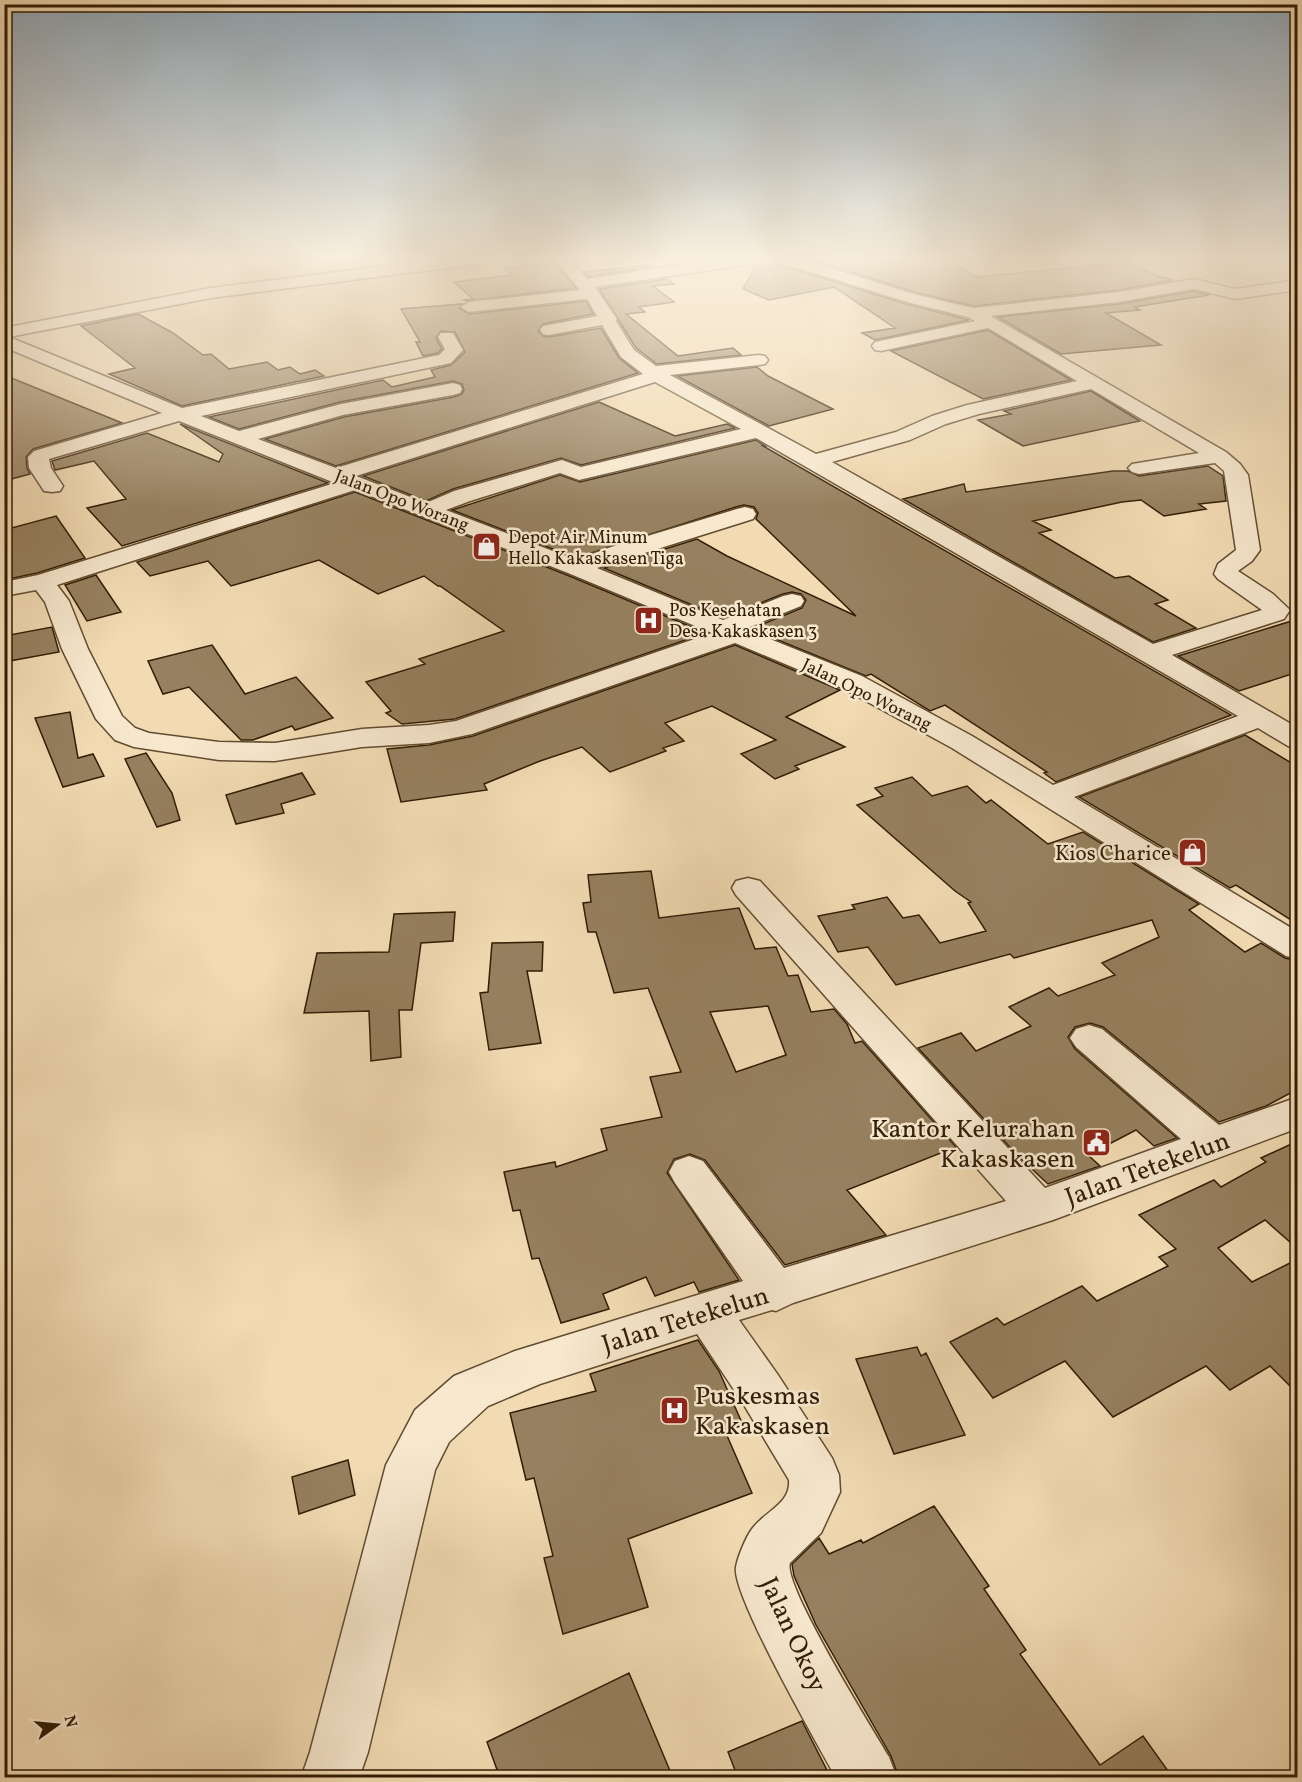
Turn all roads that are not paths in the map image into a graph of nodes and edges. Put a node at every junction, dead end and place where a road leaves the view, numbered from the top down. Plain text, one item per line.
1 (4, 341) edge
2 (449, 341) edge
3 (620, 341) edge
4 (903, 341) edge
5 (1024, 341) edge
6 (881, 346) dead end
7 (759, 360) dead end
8 (655, 374) junction
9 (1093, 383) junction
10 (453, 389) dead end
11 (181, 414) junction
12 (759, 431) junction
13 (238, 438) junction
14 (1219, 456) junction
15 (814, 461) junction
16 (1139, 468) dead end
17 (346, 479) junction
18 (52, 486) dead end
19 (427, 510) junction
20 (745, 514) dead end
21 (576, 568) junction
22 (42, 582) junction
23 (4, 589) edge
24 (792, 601) dead end
25 (730, 631) junction
26 (1150, 653) junction
27 (1259, 718) junction
28 (1298, 740) edge
29 (1050, 796) junction
30 (748, 888) dead end
31 (1298, 948) edge
32 (1089, 1038) dead end
33 (1298, 1113) edge
34 (1213, 1143) junction
35 (689, 1172) dead end
36 (1038, 1208) junction
37 (776, 1292) junction
38 (708, 1313) junction
39 (330, 1778) edge
40 (868, 1778) edge

1 - 11 street, Jalan Opo Worang
2 - 11 street
3 - 8 street
4 - 6 street
5 - 9 street
7 - 8 street
8 - 12 street
8 - 17 street
9 - 14 street
9 - 15 street
10 - 13 street
11 - 13 street, Jalan Opo Worang
11 - 18 street
12 - 15 street
12 - 19 street
13 - 17 street, Jalan Opo Worang
14 - 16 street
14 - 26 street
15 - 26 street
17 - 19 street, Jalan Opo Worang
17 - 22 street
19 - 21 street, Jalan Opo Worang
20 - 21 street
21 - 25 street, Jalan Opo Worang
22 - 23 street
22 - 25 street
24 - 25 street
25 - 29 street, Jalan Opo Worang
26 - 27 street
27 - 28 street
27 - 29 street
29 - 31 street, Jalan Opo Worang
30 - 36 street
32 - 34 street
33 - 34 street, Jalan Tetekelun
34 - 36 street, Jalan Tetekelun
35 - 37 street
36 - 37 street, Jalan Tetekelun
37 - 38 street, Jalan Tetekelun
38 - 39 street, Jalan Tetekelun
38 - 40 street, Jalan Okoy

